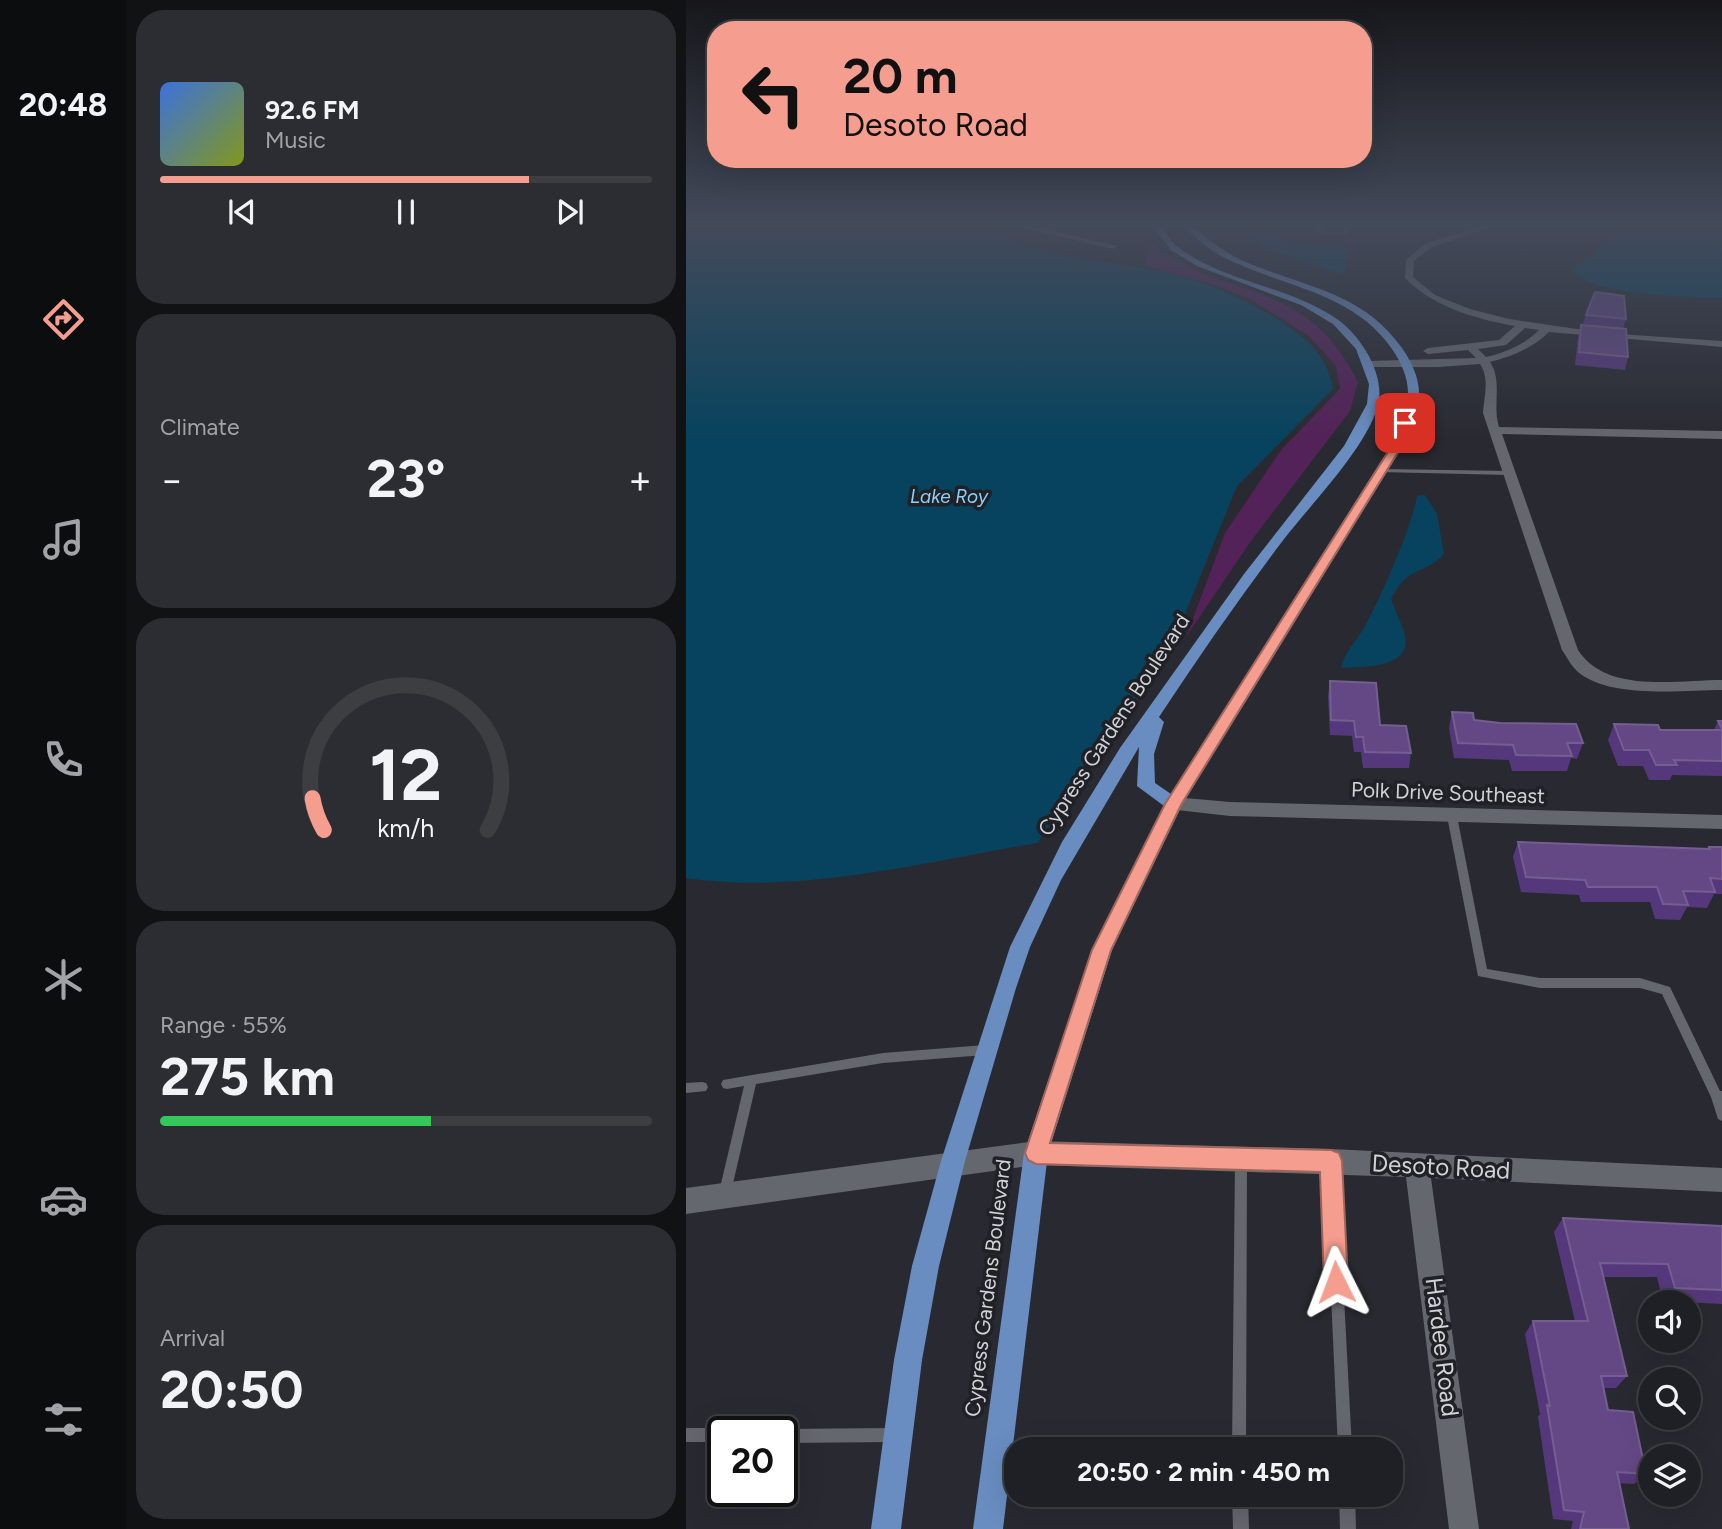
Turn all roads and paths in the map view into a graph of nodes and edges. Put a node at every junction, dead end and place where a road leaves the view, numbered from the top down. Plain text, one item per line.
1 (1294, 297) edge
2 (1335, 297) edge
3 (1435, 297) edge
4 (1524, 323) junction
5 (1548, 327) junction
6 (1722, 344) edge
7 (1472, 348) junction
8 (1400, 352) junction
9 (1364, 358) junction
10 (1483, 360) junction
11 (1406, 363) junction
12 (1495, 430) junction
13 (1722, 435) edge
14 (1381, 471) junction
15 (1510, 474) junction
16 (1722, 685) edge
17 (1167, 693) junction
18 (1174, 804) junction
19 (1452, 816) junction
20 (1722, 822) edge
21 (987, 1050) junction
22 (751, 1081) junction
23 (727, 1084) dead end
24 (702, 1087) dead end
25 (686, 1088) edge
26 (1719, 1096) edge
27 (1722, 1115) edge
28 (1036, 1153) junction
29 (1241, 1158) junction
30 (1331, 1161) junction
31 (1417, 1164) junction
32 (950, 1167) junction
33 (1722, 1180) edge
34 (724, 1197) junction
35 (686, 1201) edge
36 (686, 1435) edge
37 (707, 1435) edge
38 (898, 1435) junction
39 (798, 1436) edge
40 (1239, 1437) edge
41 (1344, 1437) edge
42 (1240, 1507) edge
43 (1347, 1507) edge
44 (886, 1529) edge
45 (988, 1529) edge
46 (1241, 1529) edge
47 (1348, 1529) edge
48 (1464, 1529) edge

1 - 9 main road
2 - 8 main road, Cypress Gardens Boulevard
3 - 4 street
4 - 5 street
4 - 7 street
5 - 6 street
5 - 10 street
7 - 8 street
7 - 10 street
8 - 9 street
8 - 11 main road, Cypress Gardens Boulevard
9 - 11 street
9 - 17 main road, Cypress Gardens Boulevard
10 - 11 street
10 - 12 street
11 - 14 main road, Cypress Gardens Boulevard
12 - 13 street
12 - 15 street
14 - 15 lane
14 - 18 main road, Cypress Gardens Boulevard
15 - 16 street
17 - 18 main road
17 - 21 main road, Cypress Gardens Boulevard
18 - 19 street, Polk Drive Southeast
18 - 28 main road, Cypress Gardens Boulevard
19 - 20 street, Polk Drive Southeast
19 - 26 lane
21 - 22 lane
21 - 32 main road, Cypress Gardens Boulevard
22 - 23 lane
22 - 34 lane
24 - 25 lane
26 - 27 lane
28 - 29 street, Desoto Road
28 - 32 street, Desoto Road
28 - 45 main road, Cypress Gardens Boulevard
29 - 30 street, Desoto Road
29 - 40 lane
30 - 31 street, Desoto Road
30 - 41 lane
31 - 33 street, Desoto Road
31 - 48 street, Hardee Road
32 - 34 street, Desoto Road
32 - 38 main road, Cypress Gardens Boulevard
34 - 35 street, Desoto Road
36 - 37 lane
38 - 39 lane
38 - 44 main road, Cypress Gardens Boulevard
42 - 46 lane
43 - 47 lane

